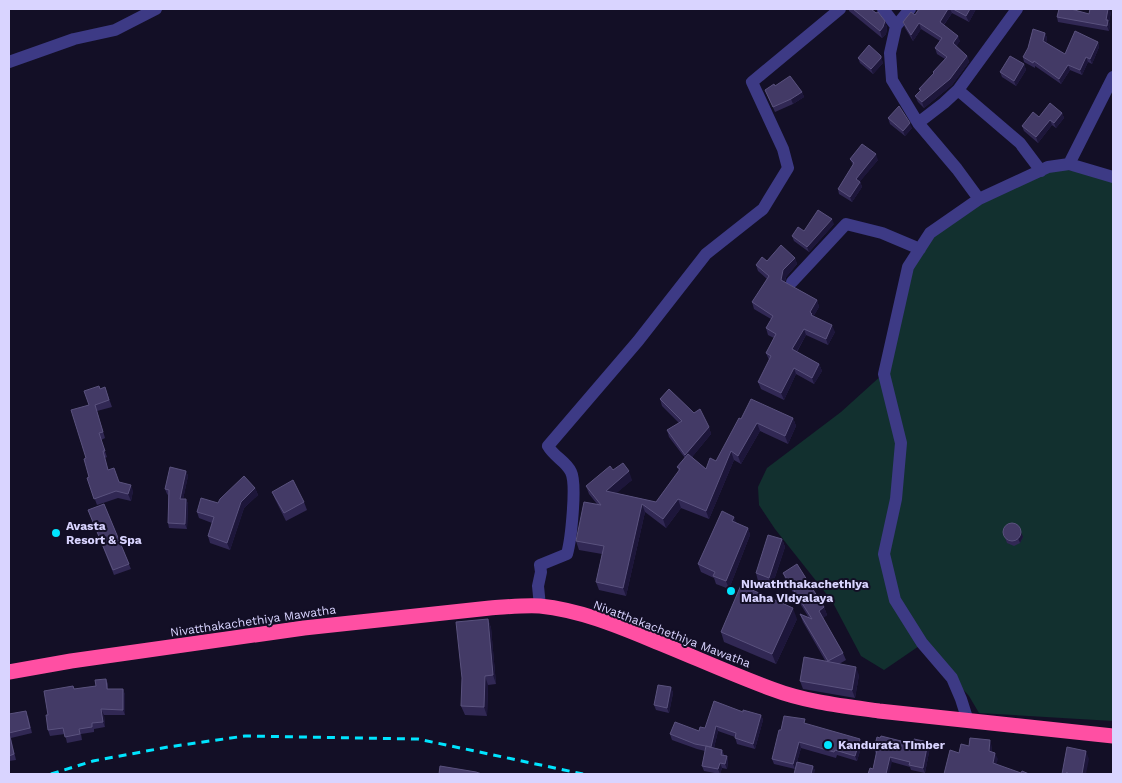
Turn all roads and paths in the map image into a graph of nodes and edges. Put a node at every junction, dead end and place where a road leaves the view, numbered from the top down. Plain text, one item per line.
1 (156, 9) edge
2 (840, 9) edge
3 (883, 9) edge
4 (910, 9) edge
5 (1017, 9) edge
6 (896, 26) junction
7 (9, 62) edge
8 (1113, 77) edge
9 (958, 90) junction
10 (918, 123) junction
11 (1069, 164) junction
12 (1041, 171) junction
13 (1113, 177) edge
14 (979, 199) junction
15 (920, 249) junction
16 (792, 282) dead end
17 (540, 606) junction
18 (9, 672) edge
19 (968, 722) junction
20 (1113, 736) edge

1 - 7 street
2 - 17 street
3 - 6 street
4 - 6 street
5 - 9 street
6 - 10 street
8 - 11 street
9 - 10 street
9 - 12 street
10 - 14 street
11 - 12 street
11 - 13 street
12 - 14 street
14 - 15 street
15 - 16 street
15 - 19 street
17 - 18 highway, Nivatthakachethiya Mawatha
17 - 19 highway, Nivatthakachethiya Mawatha
19 - 20 highway, Nivatthakachethiya Mawatha

